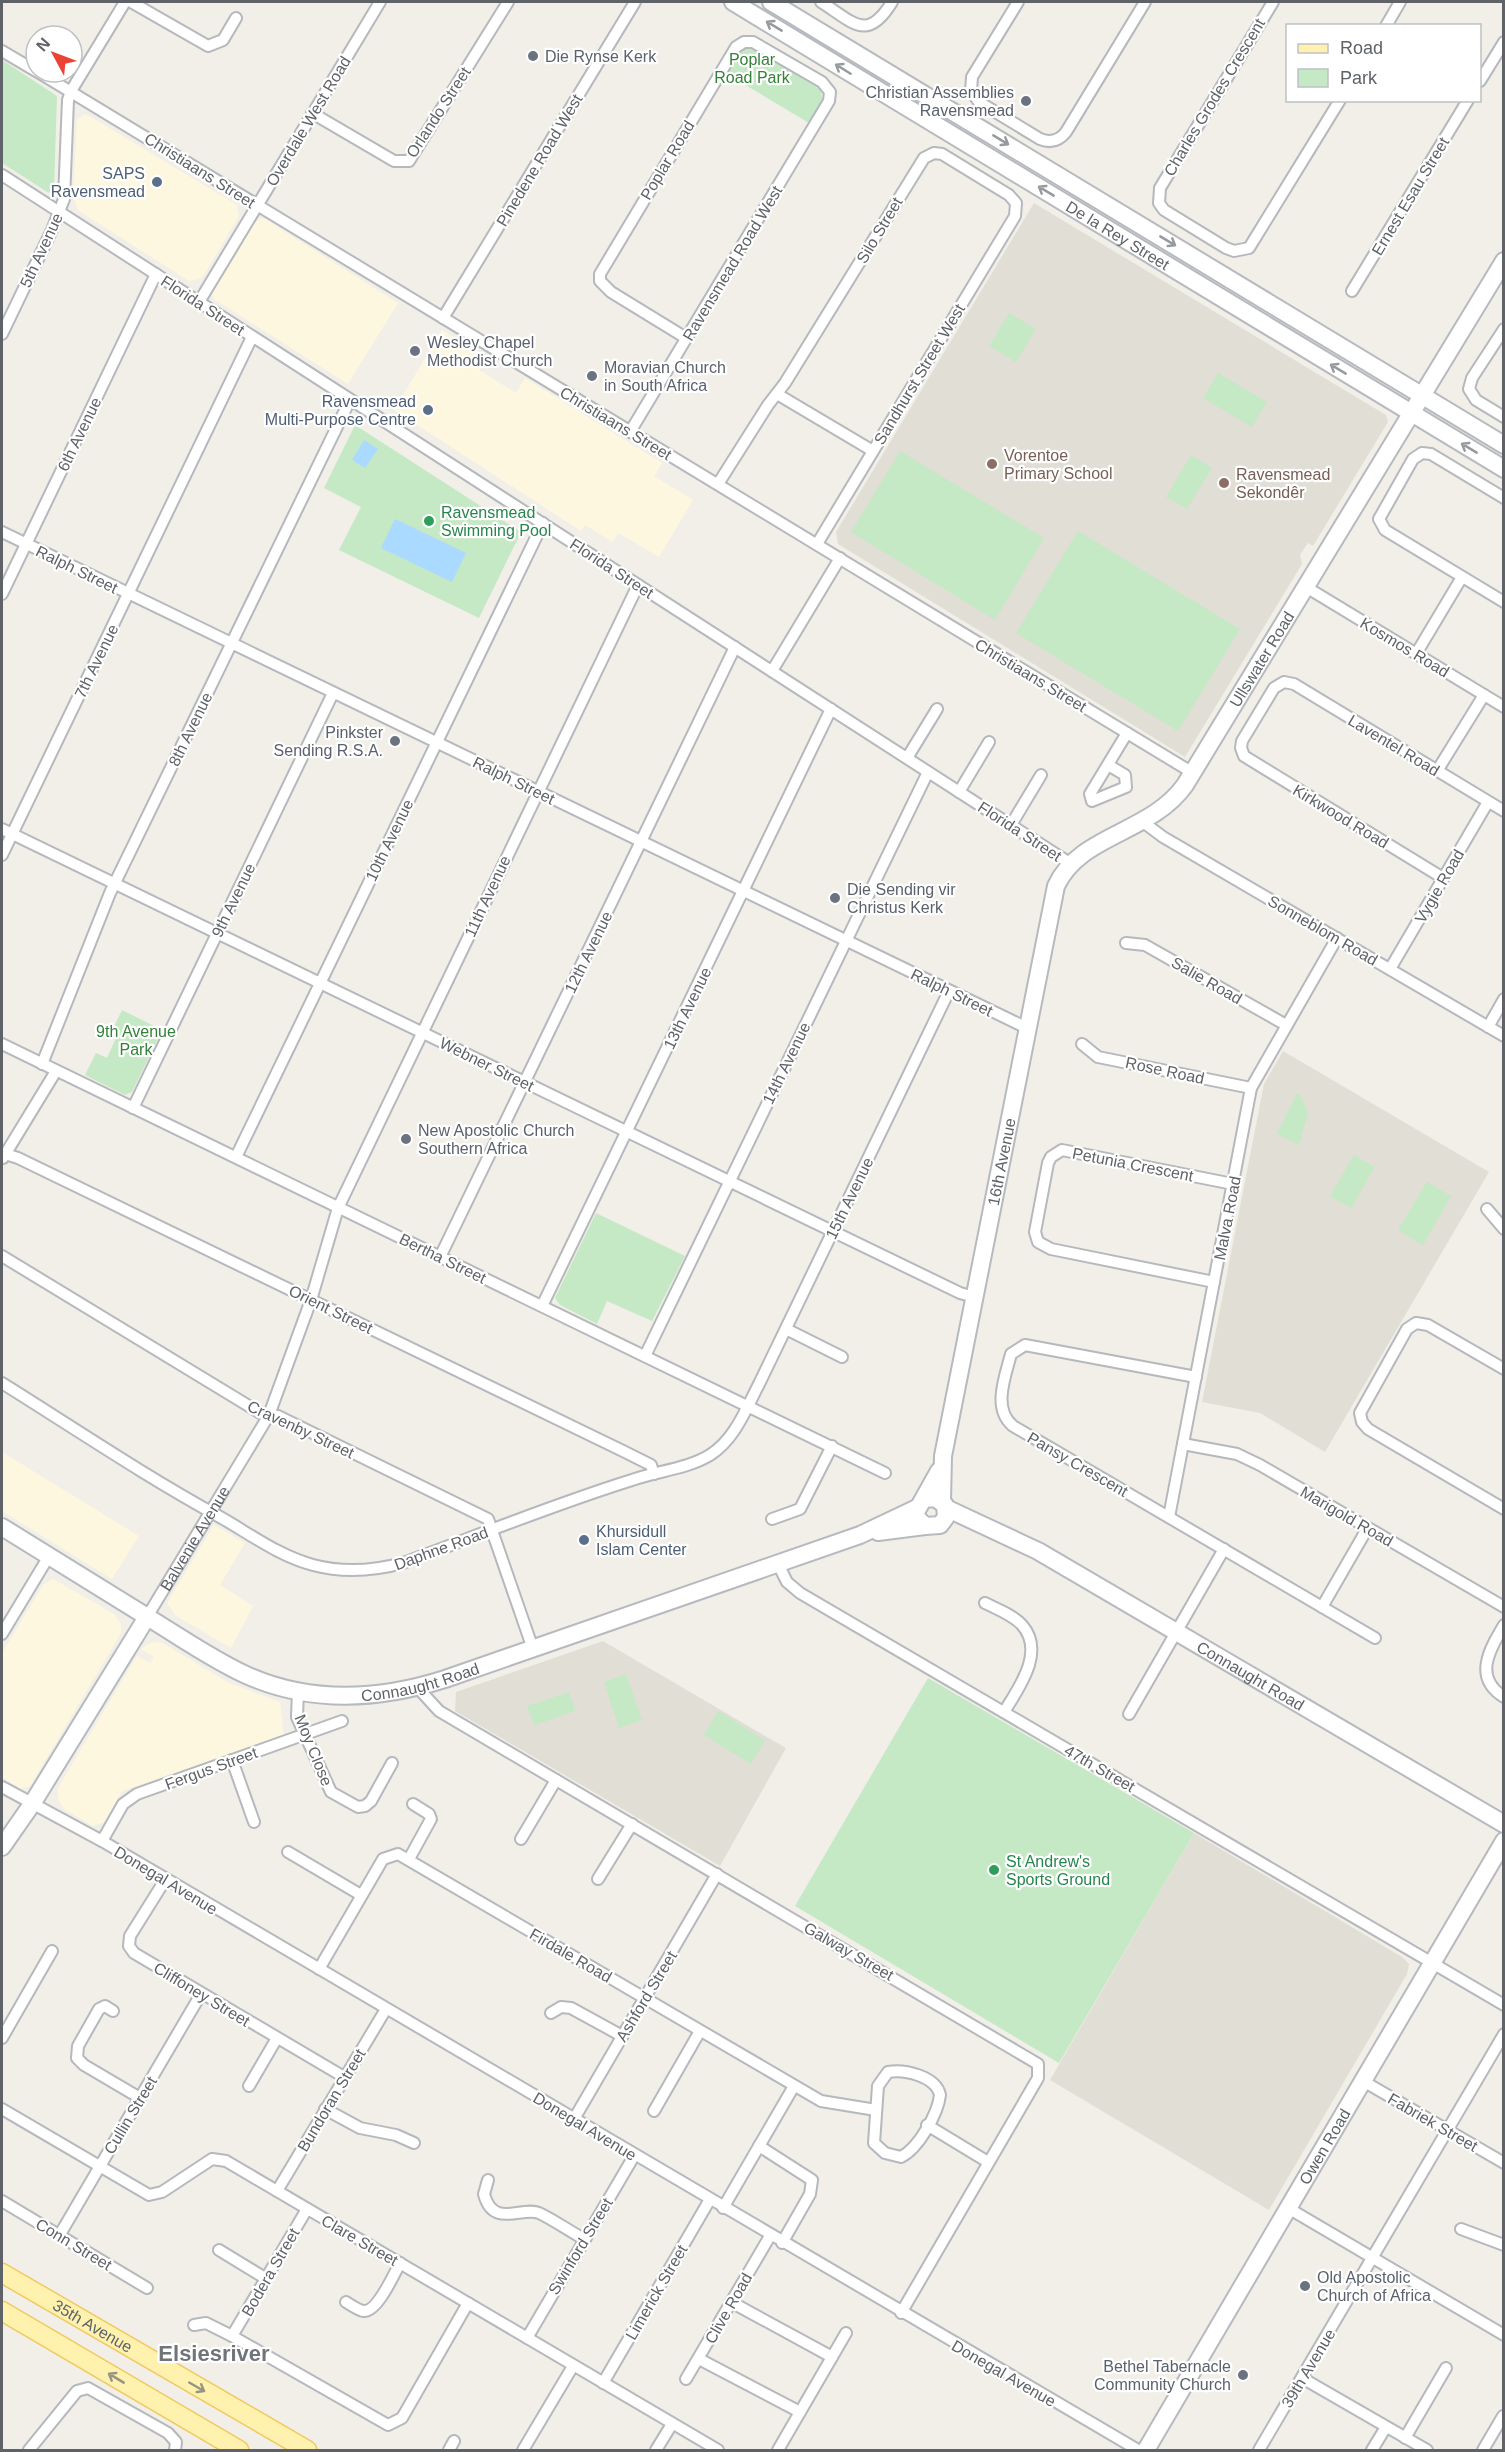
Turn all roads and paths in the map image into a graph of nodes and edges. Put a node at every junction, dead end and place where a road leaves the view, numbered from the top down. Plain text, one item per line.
1 (125, 2) edge
2 (131, 2) edge
3 (380, 2) edge
4 (508, 2) edge
5 (635, 2) edge
6 (733, 2) edge
7 (771, 2) edge
8 (821, 2) edge
9 (891, 2) edge
10 (1018, 2) edge
11 (1145, 2) edge
12 (1273, 2) edge
13 (1400, 2) edge
14 (236, 18) dead end
15 (1387, 24) edge
16 (1503, 42) edge
17 (2, 51) edge
18 (24, 64) edge
19 (1481, 78) edge
20 (59, 84) edge
21 (71, 91) junction
22 (830, 92) joint
23 (1339, 102) edge
24 (1467, 102) edge
25 (312, 113) junction
26 (2, 175) edge
27 (1016, 203) joint
28 (257, 205) junction
29 (59, 212) junction
30 (1503, 261) edge
31 (156, 274) junction
32 (1352, 291) dead end
33 (199, 302) junction
34 (443, 318) junction
35 (1503, 329) edge
36 (2, 334) edge
37 (252, 337) junction
38 (686, 338) junction
39 (777, 394) junction
40 (1422, 395) junction
41 (350, 400) junction
42 (1411, 413) junction
43 (1503, 417) edge
44 (630, 432) junction
45 (1503, 445) edge
46 (873, 451) junction
47 (1503, 469) edge
48 (718, 484) junction
49 (1503, 498) edge
50 (543, 524) junction
51 (2, 532) edge
52 (26, 544) junction
53 (817, 544) junction
54 (840, 558) junction
55 (1462, 577) junction
56 (638, 585) junction
57 (1306, 587) junction
58 (128, 593) junction
59 (2, 594) edge
60 (1503, 602) edge
61 (231, 643) junction
62 (735, 648) junction
63 (1416, 654) junction
64 (772, 671) junction
65 (333, 693) junction
66 (1484, 695) junction
67 (1503, 707) edge
68 (831, 709) junction
69 (937, 709) dead end
70 (1127, 733) junction
71 (436, 742) junction
72 (989, 742) dead end
73 (1241, 752) joint
74 (907, 758) junction
75 (1108, 765) dead end
76 (1437, 771) junction
77 (928, 772) junction
78 (1193, 773) junction
79 (1041, 775) dead end
80 (537, 791) junction
81 (959, 792) junction
82 (1488, 802) junction
83 (1503, 811) edge
84 (1143, 822) junction
85 (1011, 825) junction
86 (7, 831) edge
87 (641, 842) junction
88 (2, 855) edge
89 (1071, 864) junction
90 (1443, 878) junction
91 (114, 884) junction
92 (744, 892) junction
93 (217, 933) junction
94 (1337, 938) junction
95 (846, 941) junction
96 (1126, 943) dead end
97 (1390, 969) junction
98 (319, 983) junction
99 (949, 991) junction
100 (1503, 999) edge
101 (1286, 1025) junction
102 (1488, 1027) junction
103 (1027, 1028) junction
104 (422, 1033) junction
105 (1503, 1036) edge
106 (2, 1044) edge
107 (1082, 1044) dead end
108 (42, 1064) junction
109 (56, 1071) junction
110 (525, 1082) junction
111 (1251, 1088) junction
112 (133, 1108) junction
113 (627, 1132) junction
114 (3, 1156) edge
115 (236, 1157) junction
116 (729, 1181) junction
117 (1233, 1184) junction
118 (338, 1208) junction
119 (1487, 1209) dead end
120 (1503, 1229) edge
121 (833, 1232) junction
122 (2, 1256) edge
123 (440, 1257) junction
124 (1214, 1282) junction
125 (974, 1297) junction
126 (311, 1300) junction
127 (542, 1306) junction
128 (786, 1329) junction
129 (645, 1356) junction
130 (842, 1357) dead end
131 (1503, 1369) edge
132 (1196, 1377) junction
133 (2, 1383) edge
134 (748, 1405) junction
135 (269, 1415) junction
136 (1183, 1444) junction
137 (832, 1446) junction
138 (942, 1465) junction
139 (885, 1473) dead end
140 (654, 1474) junction
141 (921, 1504) junction
142 (944, 1505) junction
143 (1503, 1509) edge
144 (211, 1512) junction
145 (1169, 1517) junction
146 (772, 1519) dead end
147 (933, 1526) junction
148 (2, 1527) edge
149 (1367, 1528) junction
150 (493, 1530) junction
151 (994, 1531) junction
152 (860, 1535) junction
153 (1224, 1550) junction
154 (49, 1556) junction
155 (778, 1564) junction
156 (985, 1603) dead end
157 (1322, 1607) junction
158 (1503, 1607) edge
159 (147, 1617) junction
160 (1503, 1625) edge
161 (1177, 1632) junction
162 (2, 1634) edge
163 (1375, 1638) dead end
164 (533, 1649) junction
165 (418, 1688) junction
166 (298, 1691) junction
167 (1503, 1697) edge
168 (1004, 1712) junction
169 (1129, 1714) dead end
170 (342, 1721) dead end
171 (306, 1734) junction
172 (232, 1760) junction
173 (392, 1763) dead end
174 (556, 1780) junction
175 (2, 1787) edge
176 (32, 1804) junction
177 (413, 1804) dead end
178 (254, 1822) dead end
179 (632, 1824) junction
180 (1503, 1824) edge
181 (521, 1839) dead end
182 (102, 1841) junction
183 (1503, 1841) edge
184 (2, 1847) edge
185 (288, 1852) dead end
186 (409, 1859) junction
187 (717, 1874) junction
188 (598, 1879) dead end
189 (165, 1880) junction
190 (361, 1895) junction
191 (52, 1951) dead end
192 (1432, 1963) junction
193 (319, 1969) junction
194 (201, 1995) junction
195 (646, 1999) junction
196 (1503, 2005) edge
197 (386, 2009) junction
198 (113, 2011) dead end
199 (550, 2013) dead end
200 (700, 2031) junction
201 (1503, 2034) edge
202 (622, 2036) junction
203 (2, 2038) edge
204 (276, 2038) junction
205 (344, 2077) junction
206 (1363, 2080) junction
207 (249, 2086) dead end
208 (794, 2086) junction
209 (140, 2098) junction
210 (2, 2109) edge
211 (325, 2109) junction
212 (876, 2110) junction
213 (654, 2111) dead end
214 (574, 2118) junction
215 (927, 2126) junction
216 (1446, 2129) junction
217 (414, 2143) dead end
218 (759, 2146) junction
219 (634, 2156) junction
220 (988, 2162) junction
221 (1503, 2163) edge
222 (100, 2166) junction
223 (488, 2180) dead end
224 (277, 2191) junction
225 (2, 2201) edge
226 (709, 2201) junction
227 (723, 2208) junction
228 (1288, 2208) junction
229 (307, 2209) junction
230 (1461, 2229) dead end
231 (59, 2236) junction
232 (770, 2236) junction
233 (584, 2239) junction
234 (782, 2243) junction
235 (1503, 2245) edge
236 (219, 2250) dead end
237 (1372, 2258) junction
238 (400, 2263) junction
239 (2, 2273) edge
240 (265, 2278) junction
241 (147, 2288) dead end
242 (346, 2302) dead end
243 (731, 2302) junction
244 (468, 2303) junction
245 (2, 2311) edge
246 (901, 2313) junction
247 (194, 2325) dead end
248 (846, 2333) dead end
249 (1503, 2335) edge
250 (232, 2336) junction
251 (527, 2338) junction
252 (832, 2357) junction
253 (699, 2359) junction
254 (573, 2366) junction
255 (1446, 2368) dead end
256 (1302, 2378) junction
257 (686, 2379) dead end
258 (603, 2383) junction
259 (800, 2412) junction
260 (1503, 2416) edge
261 (672, 2424) junction
262 (1386, 2427) junction
263 (1405, 2438) junction
264 (175, 2446) edge
265 (29, 2451) edge
266 (239, 2451) edge
267 (307, 2451) edge
268 (523, 2451) edge
269 (656, 2451) edge
270 (717, 2451) edge
271 (778, 2451) edge
272 (1137, 2451) edge
273 (1146, 2451) edge
274 (1259, 2451) edge
275 (1372, 2451) edge
276 (1427, 2451) edge
277 (1483, 2451) edge

1 - 21 street
2 - 14 street
3 - 25 street, Overdale West Road
4 - 25 street, Orlando Street
5 - 34 street, Pinedene Road West
42 -> 6 street, De la Rey Street
7 -> 40 street, De la Rey Street
8 - 9 street
10 - 11 street
12 - 23 street, Charles Grodes Crescent
13 - 15 street
16 - 19 street
17 - 18 street, Christiaans Street
20 - 21 street, Christiaans Street
21 - 28 street, Christiaans Street
21 - 29 street, 5th Avenue
22 - 38 street, Ravensmead Road West
22 - 38 street, Poplar Road
24 - 32 street, Ernest Esau Street
25 - 28 street, Overdale West Road
26 - 29 street, Florida Street
27 - 39 street, Silo Street
27 - 46 street, Sandhurst Street West
28 - 33 street, Overdale West Road
28 - 34 street, Christiaans Street
29 - 31 street, Florida Street
29 - 36 street, 5th Avenue
30 - 40 street, Ullswater Road
31 - 33 street, Florida Street
31 - 52 street, 6th Avenue
33 - 37 street, Florida Street
34 - 44 street, Christiaans Street
35 - 43 street
37 - 41 street, Florida Street
37 - 58 street, 7th Avenue
38 - 44 street, Ravensmead Road West
39 - 46 street
39 - 48 street, Silo Street
40 - 42 street, Ullswater Road
40 - 45 street, De la Rey Street
41 - 50 street, Florida Street
41 - 61 street, 8th Avenue
47 -> 42 street, De la Rey Street
42 - 57 street, Ullswater Road
44 - 48 street, Christiaans Street
46 - 53 street, Sandhurst Street West
48 - 53 street, Christiaans Street
49 - 55 street
50 - 56 street, Florida Street
50 - 71 street, 10th Avenue
51 - 52 street, Ralph Street
52 - 58 street, Ralph Street
52 - 59 street, 6th Avenue
53 - 54 street, Christiaans Street
54 - 64 street
54 - 70 street, Christiaans Street
55 - 60 street
55 - 63 street
56 - 62 street, Florida Street
56 - 80 street, 11th Avenue
57 - 63 street, Kosmos Road
57 - 78 street, Ullswater Road
58 - 61 street, Ralph Street
58 - 86 street, 7th Avenue
61 - 65 street, Ralph Street
61 - 91 street, 8th Avenue
62 - 64 street, Florida Street
62 - 87 street, 12th Avenue
63 - 66 street, Kosmos Road
64 - 68 street, Florida Street
65 - 71 street, Ralph Street
65 - 93 street, 9th Avenue
66 - 67 street, Kosmos Road
66 - 76 street
68 - 74 street, Florida Street
68 - 92 street, 13th Avenue
69 - 74 street
70 - 75 street
70 - 78 street, Christiaans Street
71 - 80 street, Ralph Street
71 - 98 street, 10th Avenue
72 - 81 street
73 - 76 street, Laventel Road
73 - 90 street, Kirkwood Road
74 - 77 street, Florida Street
76 - 82 street, Laventel Road
77 - 81 street, Florida Street
77 - 95 street, 14th Avenue
78 - 84 street, Ullswater Road
79 - 85 street
80 - 87 street, Ralph Street
80 - 104 street, 11th Avenue
81 - 85 street, Florida Street
82 - 83 street, Laventel Road
82 - 90 street, Vygie Road
84 - 89 street, Ullswater Road
84 - 94 street, Sonneblom Road
85 - 89 street, Florida Street
86 - 88 street, 7th Avenue
86 - 91 street, Webner Street
87 - 92 street, Ralph Street
87 - 110 street, 12th Avenue
89 - 103 street, 16th Avenue
90 - 97 street, Vygie Road
91 - 93 street, Webner Street
91 - 108 street, 8th Avenue
92 - 95 street, Ralph Street
92 - 113 street, 13th Avenue
93 - 98 street, Webner Street
93 - 112 street, 9th Avenue
94 - 97 street, Sonneblom Road
94 - 101 street, Malva Road
95 - 99 street, Ralph Street
95 - 116 street, 14th Avenue
96 - 101 street, Salie Road
97 - 102 street, Sonneblom Road
98 - 104 street, Webner Street
98 - 115 street, 10th Avenue
99 - 103 street, Ralph Street
99 - 121 street, 15th Avenue
100 - 102 street
101 - 111 street, Malva Road
102 - 105 street, Sonneblom Road
103 - 125 street, 16th Avenue
104 - 110 street, Webner Street
104 - 118 street, 11th Avenue
106 - 108 street, Bertha Street
107 - 111 street, Rose Road
108 - 109 street, Bertha Street
109 - 112 street, Bertha Street
109 - 114 street
110 - 113 street, Webner Street
110 - 123 street, 12th Avenue
111 - 117 street, Malva Road
112 - 115 street, Bertha Street
113 - 116 street, Webner Street
113 - 127 street, 13th Avenue
114 - 126 street, Orient Street
115 - 118 street, Bertha Street
116 - 121 street, Webner Street
116 - 129 street, 14th Avenue
117 - 124 street, Malva Road
117 - 124 street, Petunia Crescent
118 - 123 street, Bertha Street
118 - 126 street, Balvenie Avenue
119 - 120 street
121 - 125 street, Webner Street
121 - 128 street, 15th Avenue
122 - 135 street, Cravenby Street
123 - 127 street, Bertha Street
124 - 132 street, Malva Road
125 - 138 street, 16th Avenue
126 - 135 street, Balvenie Avenue
126 - 140 street, Orient Street
127 - 129 street, Bertha Street
128 - 130 street
128 - 134 street, 15th Avenue
129 - 134 street, Bertha Street
131 - 143 street
132 - 136 street, Malva Road
132 - 145 street, Pansy Crescent
133 - 144 street, Daphne Road
134 - 137 street, Bertha Street
134 - 140 street, Daphne Road
135 - 144 street, Balvenie Avenue
135 - 150 street, Cravenby Street
136 - 145 street, Malva Road
136 - 149 street, Marigold Road
137 - 139 street, Bertha Street
137 - 146 street
138 - 141 street, 16th Avenue
138 - 142 street, 16th Avenue
140 - 150 street, Daphne Road
141 - 142 street
141 - 147 street
141 - 152 street, Connaught Road
142 - 147 street
142 - 151 street, Connaught Road
144 - 150 street, Daphne Road
144 - 159 street, Balvenie Avenue
145 - 153 street, Pansy Crescent
147 - 151 street, Connaught Road
147 - 152 street, Connaught Road
148 - 154 street, Connaught Road
149 - 157 street
149 - 158 street, Marigold Road
150 - 164 street, Cravenby Street
151 - 161 street, Connaught Road
152 - 155 street, Connaught Road
153 - 157 street, Pansy Crescent
153 - 161 street
154 - 159 street, Connaught Road
154 - 162 street
155 - 164 street, Connaught Road
155 - 168 street, 47th Street
156 - 168 street
157 - 163 street, Pansy Crescent
159 - 166 street, Connaught Road
159 - 176 street, Balvenie Avenue
160 - 167 street
161 - 169 street
161 - 180 street, Connaught Road
164 - 165 street, Connaught Road
165 - 166 street, Connaught Road
165 - 174 street, Galway Street
166 - 171 street, Moy Close
168 - 192 street, 47th Street
170 - 171 street, Fergus Street
171 - 172 street, Fergus Street
171 - 173 street, Moy Close
172 - 178 street
172 - 182 street, Fergus Street
174 - 179 street, Galway Street
174 - 181 street
175 - 176 street, Donegal Avenue
176 - 182 street, Donegal Avenue
176 - 184 street, Balvenie Avenue
177 - 186 street
179 - 187 street, Galway Street
179 - 188 street
182 - 189 street, Donegal Avenue
183 - 192 street, Owen Road
185 - 190 street
186 - 190 street
186 - 195 street, Firdale Road
187 - 195 street, Ashford Street
187 - 220 street, Galway Street
189 - 193 street, Donegal Avenue
189 - 194 street, Cliffoney Street
190 - 193 street
191 - 203 street
192 - 196 street, 47th Street
192 - 206 street, Owen Road
193 - 197 street, Donegal Avenue
194 - 204 street, Cliffoney Street
194 - 209 street, Cullin Street
195 - 200 street, Firdale Road
195 - 202 street, Ashford Street
197 - 205 street, Bundoran Street
197 - 214 street, Donegal Avenue
198 - 209 street
199 - 202 street
200 - 208 street, Firdale Road
200 - 213 street
201 - 216 street, 39th Avenue
202 - 214 street, Ashford Street
204 - 205 street, Cliffoney Street
204 - 207 street
205 - 211 street, Bundoran Street
206 - 216 street, Fabriek Street
206 - 228 street, Owen Road
208 - 212 street, Firdale Road
208 - 218 street
209 - 222 street, Cullin Street
210 - 222 street, Clare Street
211 - 217 street
211 - 224 street, Bundoran Street
212 - 215 street
212 - 215 street
214 - 219 street, Donegal Avenue
215 - 220 street
216 - 221 street, Fabriek Street
216 - 237 street, 39th Avenue
218 - 227 street
218 - 234 street
219 - 226 street, Donegal Avenue
219 - 233 street, Swinford Street
220 - 246 street, Galway Street
222 - 224 street, Clare Street
222 - 231 street, Cullin Street
223 - 233 street
224 - 229 street, Clare Street
225 - 231 street, Conn Street
226 - 227 street, Donegal Avenue
226 - 258 street, Limerick Street
227 - 232 street, Donegal Avenue
228 - 237 street
228 - 273 street, Owen Road
229 - 238 street, Clare Street
229 - 240 street, Bodera Street
230 - 235 street
231 - 241 street, Conn Street
232 - 234 street, Donegal Avenue
232 - 243 street, Clive Road
233 - 251 street, Swinford Street
234 - 246 street, Donegal Avenue
236 - 240 street
237 - 249 street
237 - 256 street, 39th Avenue
238 - 242 street
238 - 244 street, Clare Street
239 -> 267 main road, 35th Avenue
240 - 250 street, Bodera Street
243 - 252 street
243 - 253 street, Clive Road
244 - 250 street
244 - 251 street, Clare Street
266 -> 245 main road, 35th Avenue
246 - 272 street, Donegal Avenue
247 - 250 street
248 - 252 street
251 - 254 street, Clare Street
252 - 259 street
253 - 257 street, Clive Road
253 - 259 street
254 - 258 street, Clare Street
254 - 268 street
255 - 263 street
256 - 262 street
256 - 274 street, 39th Avenue
258 - 261 street, Clare Street
259 - 271 street
260 - 277 street
261 - 269 street
261 - 270 street, Clare Street
262 - 263 street
262 - 275 street
263 - 276 street
264 - 265 street

